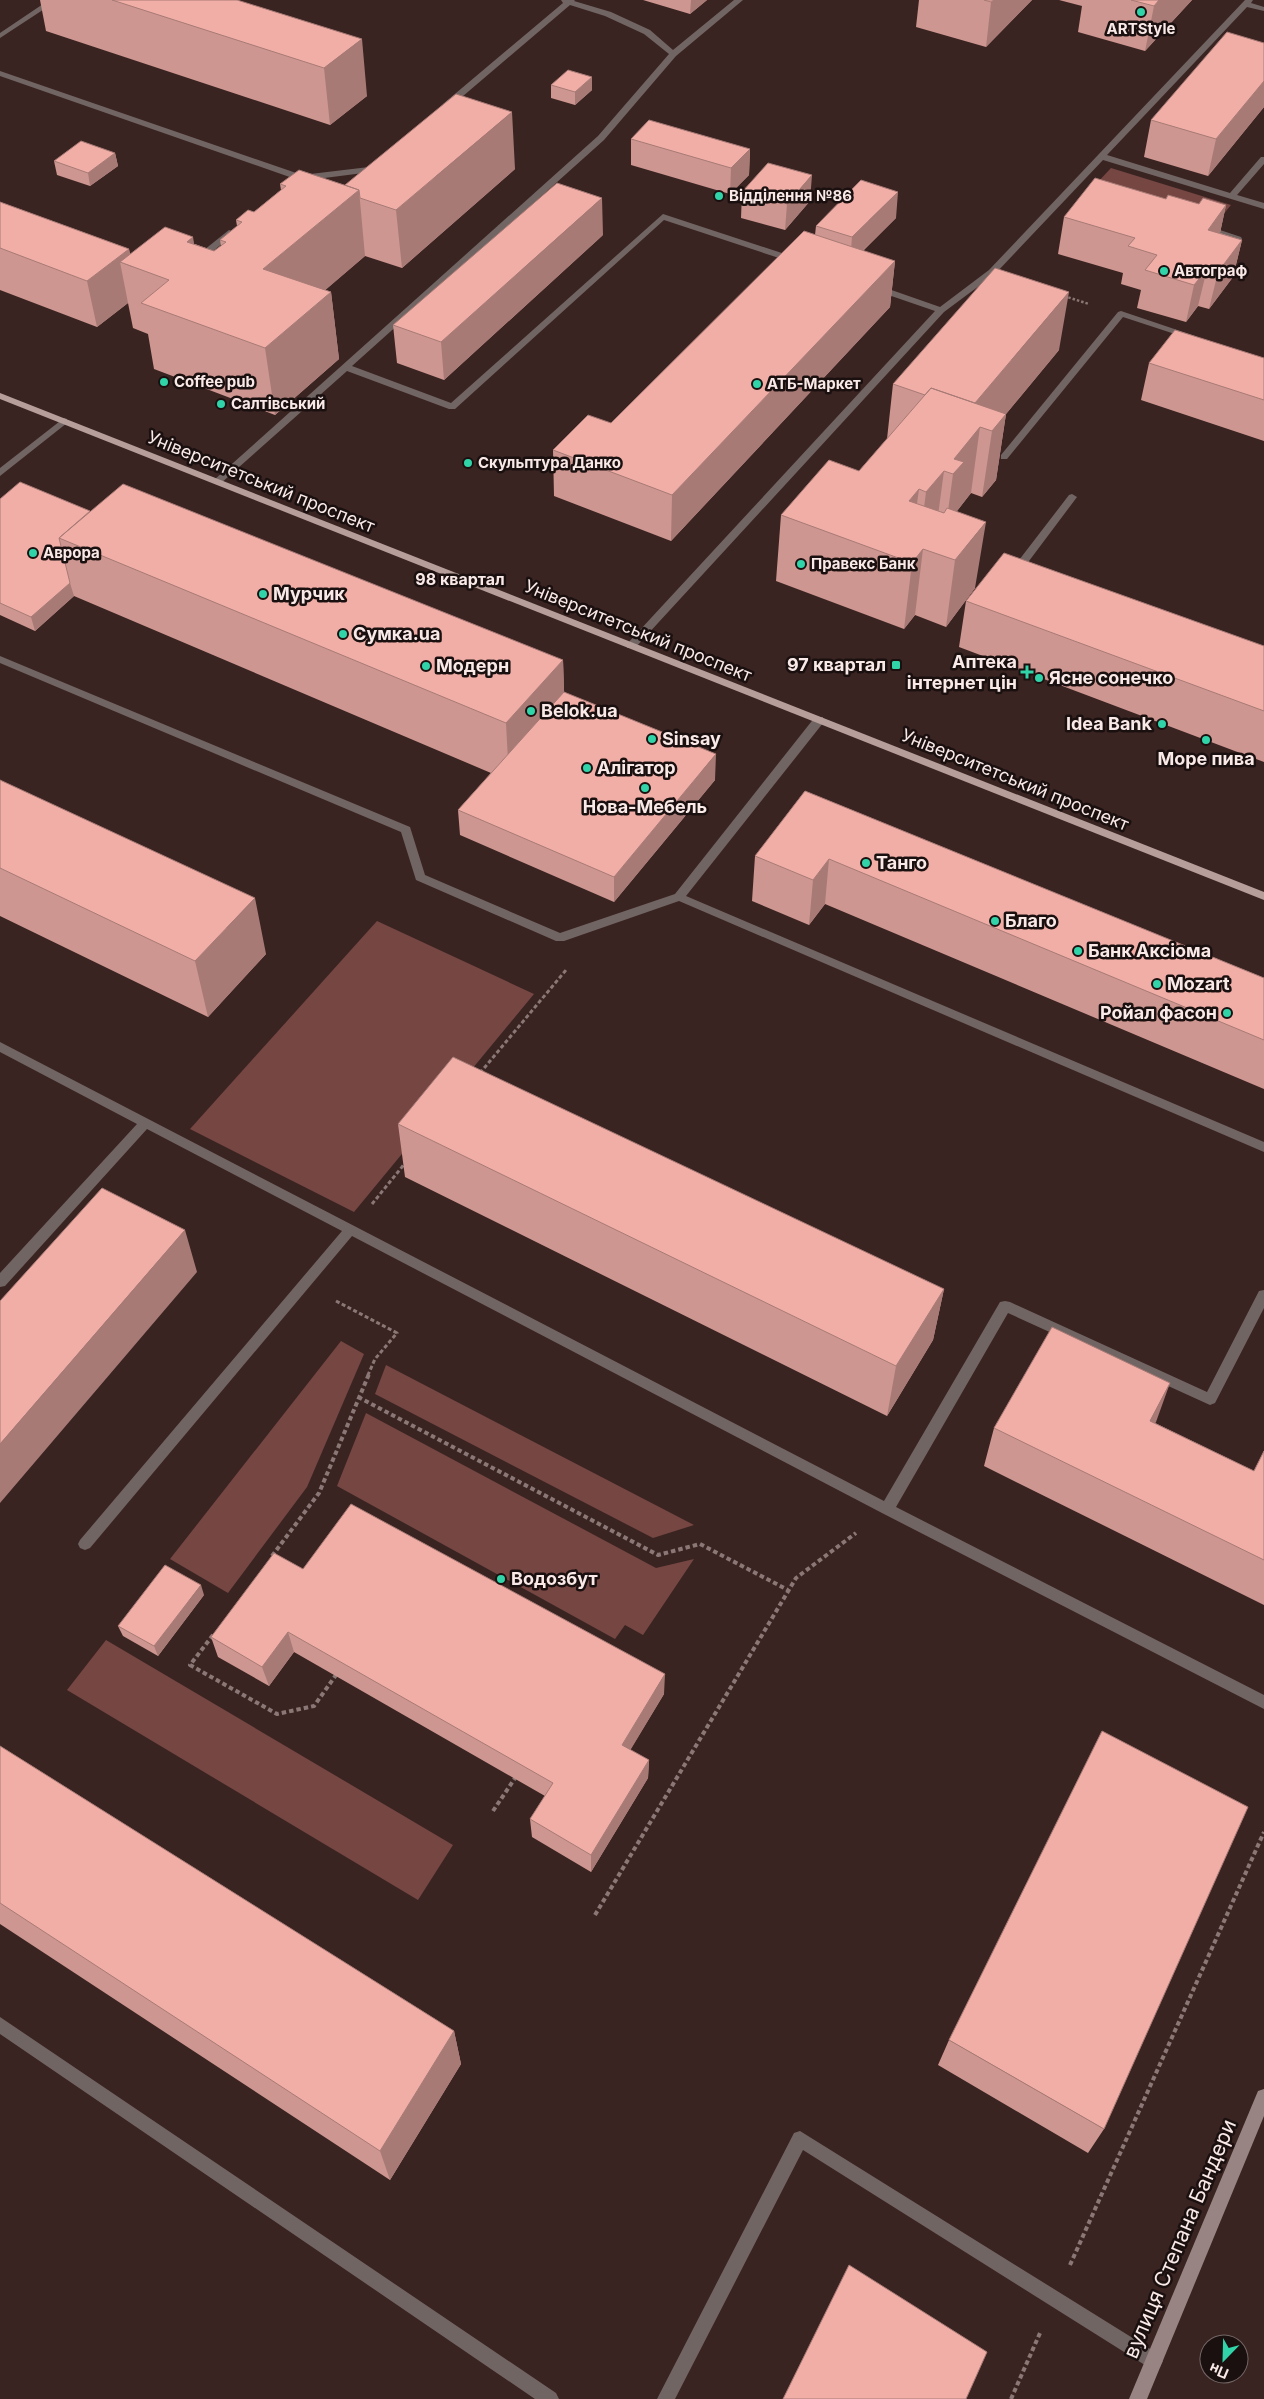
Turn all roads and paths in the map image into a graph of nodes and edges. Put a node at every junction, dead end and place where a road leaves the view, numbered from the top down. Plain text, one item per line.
1 (54, 0) edge
2 (739, 0) edge
3 (567, 1) edge
4 (1247, 2) edge
5 (1264, 9) edge
6 (0, 36) edge
7 (674, 54) junction
8 (0, 73) edge
9 (440, 112) edge
10 (386, 156) edge
11 (1100, 156) junction
12 (1264, 159) edge
13 (301, 178) junction
14 (293, 184) edge
15 (1072, 187) junction
16 (1081, 190) dead end
17 (1232, 196) junction
18 (1264, 206) edge
19 (1192, 224) edge
20 (238, 227) edge
21 (1238, 239) edge
22 (802, 263) edge
23 (192, 264) edge
24 (867, 285) edge
25 (1056, 293) edge
26 (941, 310) junction
27 (1121, 314) junction
28 (1202, 340) edge
29 (346, 367) junction
30 (0, 396) edge
31 (64, 421) junction
32 (1004, 458) dead end
33 (0, 473) edge
34 (217, 482) junction
35 (1072, 497) dead end
36 (1026, 573) edge
37 (631, 646) junction
38 (0, 659) edge
39 (819, 720) junction
40 (1264, 896) edge
41 (679, 897) junction
42 (569, 967) dead end
43 (0, 1047) edge
44 (475, 1080) edge
45 (145, 1123) junction
46 (1264, 1147) edge
47 (412, 1155) edge
48 (350, 1230) junction
49 (0, 1282) edge
50 (304, 1284) junction
51 (1264, 1295) edge
52 (358, 1397) junction
53 (887, 1509) junction
54 (85, 1544) dead end
55 (266, 1564) edge
56 (788, 1590) junction
57 (213, 1634) edge
58 (336, 1675) edge
59 (1264, 1702) edge
60 (515, 1778) edge
61 (492, 1811) dead end
62 (1264, 1832) edge
63 (595, 1914) dead end
64 (0, 2025) edge
65 (1264, 2097) edge
66 (1055, 2300) junction
67 (1154, 2361) junction
68 (550, 2399) edge
69 (666, 2399) edge
70 (1011, 2399) edge
71 (1138, 2399) edge

1 - 6 lane
2 - 7 lane
3 - 7 lane
3 - 9 lane
4 - 5 lane
4 - 11 lane
7 - 29 lane
8 - 13 lane
10 - 13 lane
11 - 15 lane
11 - 17 lane
12 - 17 lane
13 - 14 lane
15 - 16 lane
15 - 26 lane
17 - 18 lane
19 - 21 lane
20 - 23 lane
22 - 29 lane
24 - 26 lane
25 - 27 path
26 - 37 lane
27 - 28 lane
27 - 32 lane
29 - 34 lane
30 - 31 main road, Університетський проспект
31 - 33 lane
31 - 34 main road, Університетський проспект
34 - 37 main road, Університетський проспект
35 - 36 lane
37 - 39 main road, Університетський проспект
38 - 41 lane
39 - 40 main road, Університетський проспект
39 - 41 lane
41 - 46 lane
42 - 44 path
43 - 45 lane
45 - 48 lane
45 - 49 lane
47 - 48 path
48 - 50 lane
48 - 53 lane
50 - 52 path
50 - 54 lane
51 - 53 lane
52 - 55 path
52 - 56 path
53 - 56 path
53 - 59 lane
56 - 63 path
57 - 58 path
60 - 61 path
62 - 66 path
64 - 68 lane
65 - 67 street, вулиця Степана Бандери
66 - 67 lane
66 - 69 lane
66 - 70 path
67 - 71 street, вулиця Степана Бандери

